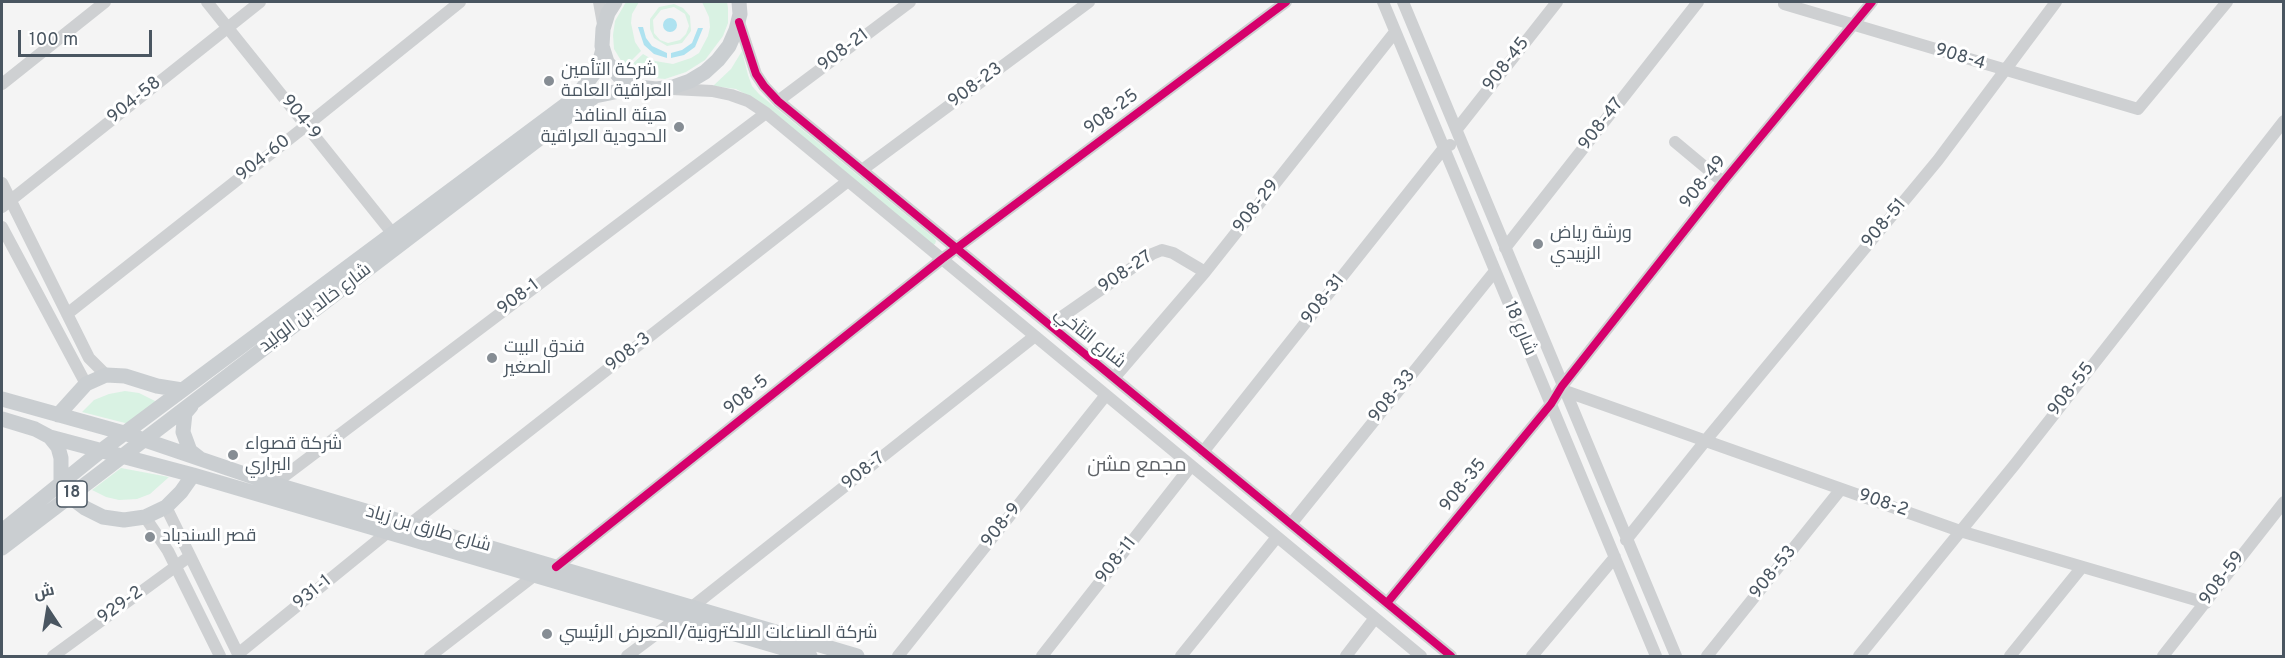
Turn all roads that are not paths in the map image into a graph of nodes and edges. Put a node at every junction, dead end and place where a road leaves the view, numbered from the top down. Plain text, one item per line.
1 (105, 2) edge
2 (207, 2) edge
3 (260, 2) edge
4 (460, 2) edge
5 (599, 2) edge
6 (615, 2) edge
7 (910, 2) edge
8 (1089, 2) edge
9 (1286, 2) edge
10 (1383, 2) edge
11 (1557, 2) edge
12 (1698, 2) edge
13 (1872, 2) edge
14 (2056, 2) edge
15 (2228, 2) edge
16 (1406, 3) edge
17 (1784, 4) dead end
18 (741, 10) edge
19 (1853, 26) junction
20 (227, 27) junction
21 (603, 29) junction
22 (1395, 32) junction
23 (603, 49) junction
24 (2004, 71) junction
25 (2, 84) edge
26 (639, 87) junction
27 (664, 89) junction
28 (778, 101) junction
29 (766, 113) junction
30 (2283, 121) edge
31 (307, 125) junction
32 (1459, 135) junction
33 (1675, 142) dead end
34 (1444, 148) junction
35 (862, 171) junction
36 (848, 181) junction
37 (1724, 182) junction
38 (2, 183) edge
39 (6, 203) edge
40 (2, 227) edge
41 (393, 234) junction
42 (956, 248) junction
43 (1505, 248) junction
44 (942, 259) junction
45 (1495, 271) junction
46 (1205, 272) junction
47 (67, 314) junction
48 (1050, 325) junction
49 (1035, 336) junction
50 (106, 375) junction
51 (1114, 378) junction
52 (86, 384) junction
53 (1564, 388) junction
54 (182, 390) junction
55 (1107, 395) junction
56 (2, 399) edge
57 (193, 403) junction
58 (1551, 404) junction
59 (58, 415) junction
60 (2, 419) edge
61 (35, 429) junction
62 (50, 437) junction
63 (1706, 440) junction
64 (122, 445) junction
65 (1203, 452) junction
66 (199, 458) junction
67 (1191, 466) junction
68 (193, 475) junction
69 (274, 484) junction
70 (1245, 487) junction
71 (1841, 489) junction
72 (65, 490) junction
73 (1234, 501) junction
74 (2283, 502) edge
75 (166, 507) junction
76 (145, 517) junction
77 (410, 524) junction
78 (1291, 524) junction
79 (2, 531) edge
80 (1960, 531) junction
81 (388, 532) junction
82 (1277, 537) junction
83 (1626, 540) junction
84 (2, 548) edge
85 (190, 556) junction
86 (1615, 557) junction
87 (175, 566) junction
88 (556, 567) junction
89 (2082, 567) junction
90 (535, 575) junction
91 (1387, 603) junction
92 (2206, 603) junction
93 (692, 607) junction
94 (679, 618) junction
95 (1375, 618) junction
96 (231, 640) junction
97 (218, 652) edge
98 (238, 655) edge
99 (52, 657) edge
100 (430, 657) edge
101 (627, 657) edge
102 (810, 657) edge
103 (857, 657) edge
104 (898, 657) edge
105 (1042, 657) edge
106 (1181, 657) edge
107 (1346, 657) edge
108 (1421, 657) edge
109 (1451, 657) edge
110 (1532, 657) edge
111 (1656, 657) edge
112 (1676, 657) edge
113 (1707, 657) edge
114 (1859, 657) edge
115 (2010, 657) edge
116 (2163, 657) edge

1 - 25 street
2 - 20 street, 904-9
3 - 20 street, 904-58
4 - 31 street, 904-60
5 - 21 street
6 - 21 main road
7 - 28 street, 908-21
8 - 35 street, 908-23
9 - 42 street, 908-25
10 - 22 street, شارع 18
11 - 32 street, 908-45
12 - 43 street, 908-47
13 - 19 street, 908-49
14 - 24 street, 908-51
15 - 24 street, 908-4
16 - 32 street, شارع 18
17 - 19 street, 908-4
18 - 27 main road
18 - 28 street, شارع التآخي
19 - 24 street, 908-4
19 - 37 street, 908-49
20 - 31 street, 904-9
20 - 39 street, 904-58
21 - 23 main road
22 - 34 street, شارع 18
22 - 46 street, 908-29
23 - 26 main road
23 - 41 main road, شارع خالد بن الوليد
24 - 63 street, 908-51
26 - 27 main road
26 - 57 main road, شارع خالد بن الوليد
27 - 29 street, شارع التآخي
28 - 35 street, شارع التآخي
29 - 36 street, شارع التآخي
29 - 69 street, 908-1
30 - 80 street, 908-55
31 - 41 street, 904-9
31 - 47 street, 904-60
32 - 34 street
32 - 43 street, شارع 18
33 - 37 street
34 - 45 street, شارع 18
34 - 65 street, 908-31
35 - 42 street, شارع التآخي
36 - 44 street, شارع التآخي
36 - 77 street, 908-3
37 - 53 street, 908-49
38 - 39 street
39 - 47 street
40 - 52 street
41 - 54 main road, شارع خالد بن الوليد
42 - 44 street, 908-5
42 - 48 street, شارع التآخي
43 - 53 street, شارع 18
44 - 49 street, شارع التآخي
44 - 88 street, 908-5
45 - 58 street, شارع 18
45 - 78 street, 908-33
46 - 48 street, 908-27
46 - 51 street, 908-29
47 - 50 street
48 - 51 street, شارع التآخي
49 - 55 street, شارع التآخي
49 - 93 street, 908-7
50 - 52 main road
50 - 54 main road
51 - 65 street, شارع التآخي
52 - 59 main road
53 - 58 street, 908-35
53 - 63 street, 908-2
53 - 83 street, شارع 18
54 - 64 main road, شارع خالد بن الوليد / 18
55 - 67 street, شارع التآخي
55 - 104 street, 908-9
56 - 59 main road, شارع طارق بن زياد
57 - 64 main road, شارع خالد بن الوليد / 18
57 - 66 main road
58 - 86 street, شارع 18
58 - 91 street, 908-35
59 - 64 main road, شارع طارق بن زياد
60 - 61 main road, شارع طارق بن زياد
61 - 62 main road, شارع طارق بن زياد
61 - 64 main road
62 - 64 main road, شارع طارق بن زياد
62 - 72 main road
63 - 71 street, 908-2
63 - 83 street, 908-51
64 - 66 main road, شارع طارق بن زياد
64 - 68 main road, شارع طارق بن زياد
64 - 72 main road, شارع خالد بن الوليد / 18
65 - 70 street, شارع التآخي
66 - 69 main road, شارع طارق بن زياد
67 - 73 street, شارع التآخي
67 - 105 street, 908-11
68 - 75 main road
68 - 81 main road, شارع طارق بن زياد
69 - 77 main road, شارع طارق بن زياد
70 - 73 street
70 - 78 street, شارع التآخي
71 - 80 street, 908-2
71 - 113 street, 908-53
72 - 76 main road
72 - 79 main road, شارع خالد بن الوليد / 18
72 - 84 main road, شارع خالد بن الوليد / 18
73 - 82 street, شارع التآخي
74 - 92 street, 908-59
75 - 76 main road
75 - 85 street
76 - 87 street
77 - 88 main road, شارع طارق بن زياد
78 - 91 street, شارع التآخي
80 - 89 street, 908-2
80 - 114 street, 908-55
81 - 90 main road, شارع طارق بن زياد
81 - 98 street, 931-1
82 - 95 street, شارع التآخي
82 - 106 street
83 - 112 street, شارع 18
85 - 87 street, 929-2
85 - 96 street
86 - 110 street
86 - 111 street, شارع 18
87 - 97 street
87 - 99 street, 929-2
88 - 93 main road, شارع طارق بن زياد
89 - 92 street, 908-2
89 - 115 street
90 - 94 main road, شارع طارق بن زياد
90 - 100 street
91 - 109 street, شارع التآخي
92 - 116 street, 908-59
93 - 103 main road, شارع طارق بن زياد
94 - 101 street
94 - 102 main road, شارع طارق بن زياد
95 - 107 street
95 - 108 street, شارع التآخي
96 - 97 street
96 - 98 street

